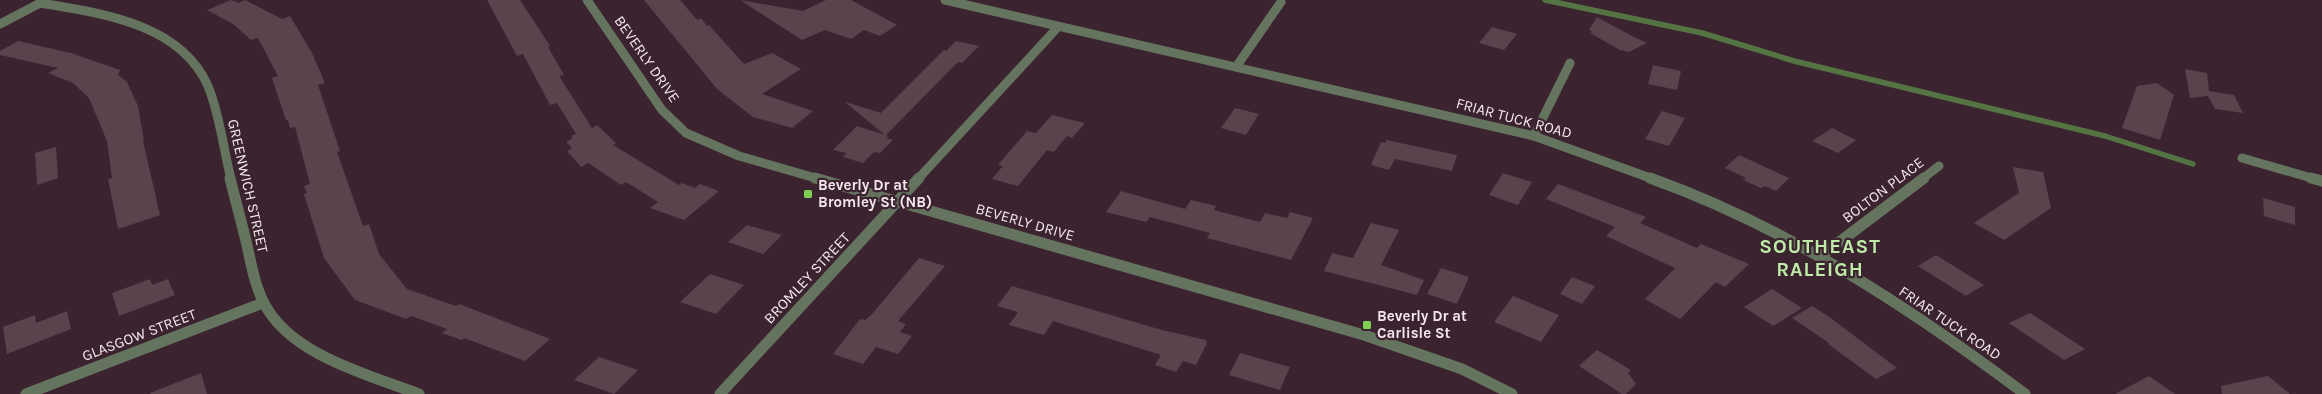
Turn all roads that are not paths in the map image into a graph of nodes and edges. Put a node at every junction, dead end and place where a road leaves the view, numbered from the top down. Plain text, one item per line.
1 (587, 0) edge
2 (945, 0) edge
3 (43, 2) edge
4 (1281, 2) dead end
5 (0, 24) edge
6 (1057, 28) junction
7 (1570, 63) dead end
8 (1236, 67) junction
9 (1534, 136) junction
10 (2242, 158) dead end
11 (1939, 166) dead end
12 (2322, 181) edge
13 (897, 202) junction
14 (1821, 256) junction
15 (263, 303) junction
16 (26, 394) edge
17 (419, 394) edge
18 (720, 394) edge
19 (1512, 394) edge
20 (2025, 394) edge

1 - 13 street, BEVERLY DRIVE
2 - 6 street, FRIAR TUCK ROAD
3 - 5 street
3 - 15 street, GREENWICH STREET
4 - 8 street
6 - 8 street, FRIAR TUCK ROAD
6 - 13 street, BROMLEY STREET
7 - 9 street
8 - 9 street, FRIAR TUCK ROAD
9 - 14 street, FRIAR TUCK ROAD
10 - 12 street
11 - 14 street, BOLTON PLACE
13 - 18 street, BROMLEY STREET
13 - 19 street, BEVERLY DRIVE
14 - 20 street, FRIAR TUCK ROAD
15 - 16 street, GLASGOW STREET
15 - 17 street, GREENWICH STREET

